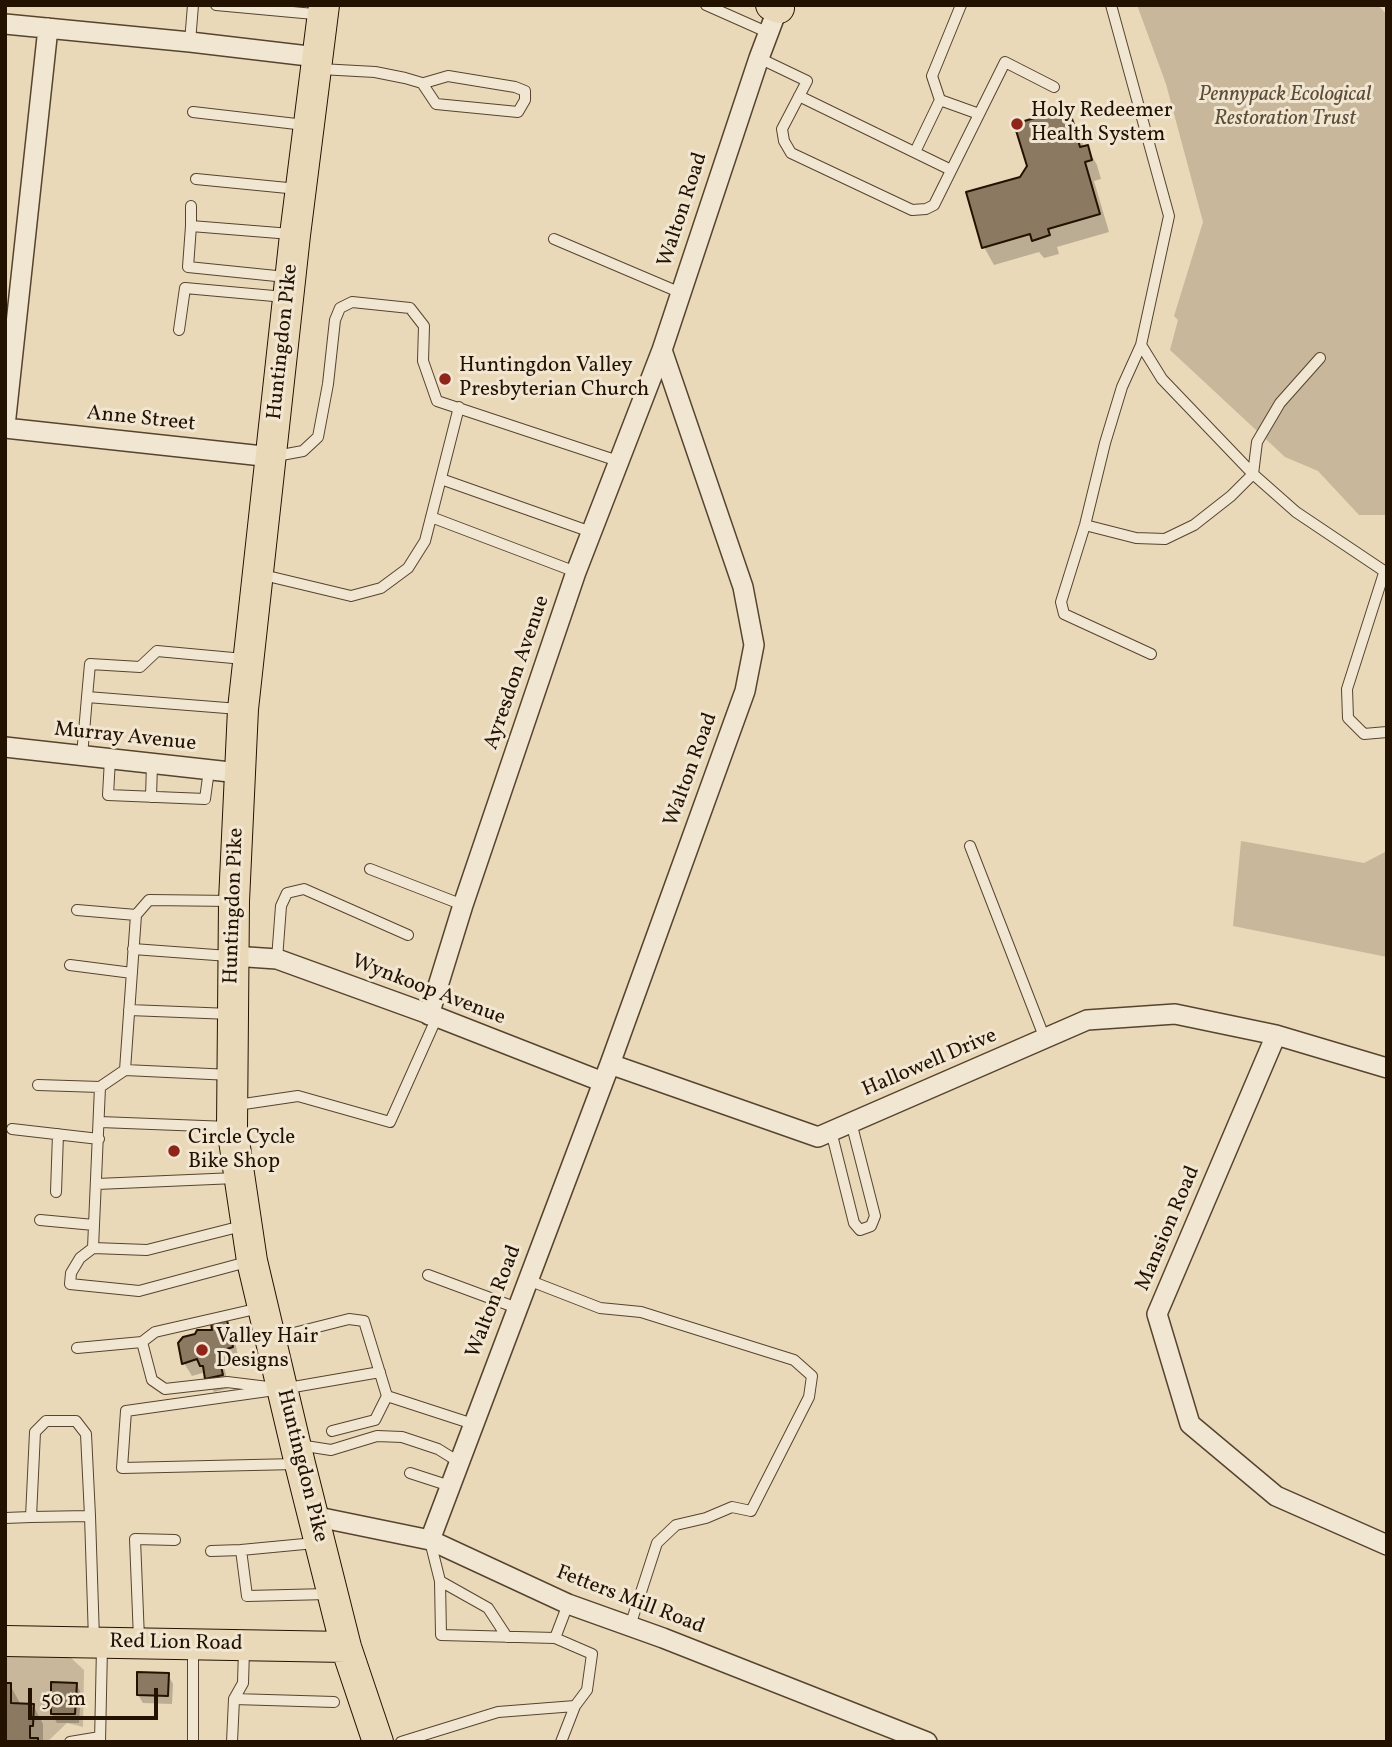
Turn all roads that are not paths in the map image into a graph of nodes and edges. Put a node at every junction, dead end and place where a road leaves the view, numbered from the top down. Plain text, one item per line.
1 (193, 5) edge
2 (216, 5) edge
3 (706, 5) edge
4 (961, 5) edge
5 (1111, 5) edge
6 (318, 8) edge
7 (774, 13) edge
8 (5, 24) edge
9 (48, 28) junction
10 (190, 42) junction
11 (759, 58) junction
12 (317, 63) junction
13 (422, 83) junction
14 (1054, 87) dead end
15 (799, 96) junction
16 (940, 100) junction
17 (193, 112) dead end
18 (979, 114) junction
19 (309, 125) junction
20 (915, 152) junction
21 (951, 170) junction
22 (196, 179) dead end
23 (302, 189) junction
24 (191, 206) dead end
25 (191, 226) junction
26 (295, 235) junction
27 (554, 239) dead end
28 (290, 287) junction
29 (681, 293) junction
30 (179, 330) dead end
31 (1141, 345) junction
32 (662, 350) junction
33 (1320, 358) dead end
34 (459, 407) junction
35 (5, 427) edge
36 (271, 457) junction
37 (618, 461) junction
38 (1253, 474) junction
39 (441, 479) junction
40 (431, 517) junction
41 (1085, 525) junction
42 (591, 532) junction
43 (576, 572) junction
44 (1385, 573) edge
45 (258, 574) junction
46 (1151, 654) dead end
47 (248, 659) junction
48 (87, 697) junction
49 (243, 709) junction
50 (1387, 732) edge
51 (5, 747) edge
52 (82, 756) junction
53 (110, 759) junction
54 (152, 764) junction
55 (209, 770) junction
56 (239, 773) junction
57 (152, 797) junction
58 (970, 846) dead end
59 (370, 869) dead end
60 (234, 901) junction
61 (463, 905) junction
62 (77, 910) dead end
63 (136, 915) junction
64 (408, 935) dead end
65 (133, 949) junction
66 (233, 956) junction
67 (276, 959) junction
68 (69, 965) dead end
69 (132, 972) junction
70 (129, 1010) junction
71 (232, 1014) junction
72 (433, 1016) junction
73 (1276, 1035) junction
74 (1045, 1039) junction
75 (1387, 1068) edge
76 (125, 1070) junction
77 (607, 1073) junction
78 (232, 1075) junction
79 (38, 1085) dead end
80 (100, 1087) junction
81 (232, 1116) junction
82 (100, 1122) junction
83 (851, 1122) junction
84 (12, 1129) dead end
85 (831, 1131) junction
86 (58, 1134) junction
87 (99, 1139) junction
88 (239, 1178) junction
89 (97, 1184) junction
90 (56, 1192) dead end
91 (40, 1220) dead end
92 (94, 1225) junction
93 (246, 1225) junction
94 (93, 1248) junction
95 (252, 1261) junction
96 (428, 1275) dead end
97 (528, 1280) junction
98 (263, 1307) junction
99 (517, 1308) junction
100 (270, 1339) junction
101 (142, 1342) junction
102 (78, 1348) dead end
103 (380, 1372) junction
104 (282, 1389) junction
105 (387, 1396) junction
106 (473, 1424) junction
107 (331, 1431) dead end
108 (297, 1454) junction
109 (459, 1462) junction
110 (410, 1473) dead end
111 (450, 1486) junction
112 (90, 1516) junction
113 (31, 1517) junction
114 (5, 1518) edge
115 (316, 1529) junction
116 (175, 1540) dead end
117 (430, 1540) junction
118 (1387, 1545) edge
119 (242, 1550) junction
120 (211, 1551) dead end
121 (440, 1581) junction
122 (332, 1594) junction
123 (568, 1604) junction
124 (631, 1626) junction
125 (507, 1637) junction
126 (555, 1638) junction
127 (5, 1642) edge
128 (98, 1643) junction
129 (139, 1643) junction
130 (193, 1644) junction
131 (244, 1644) junction
132 (346, 1647) junction
133 (234, 1699) junction
134 (334, 1702) dead end
135 (575, 1706) junction
136 (100, 1740) edge
137 (70, 1742) edge
138 (193, 1742) edge
139 (232, 1742) edge
140 (378, 1742) edge
141 (401, 1742) edge
142 (561, 1742) edge
143 (928, 1742) edge

1 - 10 lane
2 - 6 lane
3 - 7 lane
4 - 16 lane
5 - 31 lane
6 - 12 main road, Huntingdon Pike
7 - 11 street, Walton Road
8 - 9 street
9 - 10 street
9 - 35 street
10 - 12 street
11 - 15 lane
11 - 29 street, Walton Road
12 - 13 lane
12 - 19 main road, Huntingdon Pike
13 - 13 lane
14 - 18 lane
15 - 20 lane
15 - 21 lane
16 - 18 lane
16 - 20 lane
17 - 19 lane
18 - 21 lane
19 - 23 main road, Huntingdon Pike
20 - 21 lane
22 - 23 lane
23 - 26 main road, Huntingdon Pike
24 - 25 lane
25 - 26 lane
25 - 28 lane
26 - 28 main road, Huntingdon Pike
27 - 29 lane
28 - 30 lane
28 - 36 main road, Huntingdon Pike
29 - 32 street, Walton Road
31 - 38 lane
31 - 41 lane
32 - 37 street, Ayresdon Avenue
32 - 77 street, Walton Road
33 - 38 lane
34 - 36 lane
34 - 37 lane
34 - 39 lane
35 - 36 street, Anne Street
36 - 45 main road, Huntingdon Pike
37 - 42 street, Ayresdon Avenue
38 - 41 lane
38 - 44 lane
39 - 40 lane
39 - 42 lane
40 - 43 lane
40 - 45 lane
41 - 46 lane
42 - 43 street, Ayresdon Avenue
43 - 61 street, Ayresdon Avenue
44 - 50 lane
45 - 47 main road, Huntingdon Pike
47 - 48 lane
47 - 49 main road, Huntingdon Pike
48 - 49 lane
48 - 52 lane
49 - 56 main road, Huntingdon Pike
51 - 52 street, Murray Avenue
52 - 53 street, Murray Avenue
53 - 54 street, Murray Avenue
53 - 57 lane
54 - 55 street, Murray Avenue
54 - 57 lane
55 - 56 street, Murray Avenue
55 - 57 lane
56 - 60 main road, Huntingdon Pike
58 - 74 lane
59 - 61 lane
60 - 63 lane
60 - 66 main road, Huntingdon Pike
61 - 72 street, Ayresdon Avenue
62 - 63 lane
63 - 65 lane
64 - 67 lane
65 - 66 lane
65 - 69 lane
66 - 67 street, Wynkoop Avenue
66 - 71 main road, Huntingdon Pike
67 - 72 street, Wynkoop Avenue
68 - 69 lane
69 - 70 lane
70 - 71 lane
70 - 76 lane
71 - 78 main road, Huntingdon Pike
72 - 77 street, Wynkoop Avenue
72 - 81 lane
73 - 74 street, Hallowell Drive
73 - 75 street, Hallowell Drive
73 - 118 street, Mansion Road
74 - 83 street, Hallowell Drive
76 - 78 lane
76 - 80 lane
77 - 85 street, Hallowell Drive
77 - 97 street, Walton Road
78 - 81 main road, Huntingdon Pike
79 - 80 lane
80 - 82 lane
81 - 82 lane
81 - 88 main road, Huntingdon Pike
82 - 87 lane
83 - 85 street, Hallowell Drive
83 - 85 lane
84 - 86 lane
86 - 87 lane
86 - 90 lane
87 - 89 lane
88 - 89 lane
88 - 93 main road, Huntingdon Pike
89 - 92 lane
91 - 92 lane
92 - 94 lane
93 - 94 lane
93 - 95 main road, Huntingdon Pike
94 - 95 lane
95 - 98 main road, Huntingdon Pike
96 - 99 lane
97 - 99 street, Walton Road
97 - 124 lane
98 - 100 main road, Huntingdon Pike
98 - 101 lane
99 - 106 street, Walton Road
100 - 103 lane
100 - 104 main road, Huntingdon Pike
101 - 102 lane
101 - 104 lane
103 - 104 lane
103 - 105 lane
104 - 108 main road, Huntingdon Pike
104 - 108 lane
105 - 106 lane
105 - 107 lane
106 - 109 street, Walton Road
108 - 109 lane
108 - 115 main road, Huntingdon Pike
109 - 111 street, Walton Road
110 - 111 lane
111 - 117 street, Walton Road
112 - 113 lane
112 - 113 lane
112 - 128 lane
113 - 114 lane
115 - 117 street, Fetters Mill Road
115 - 119 lane
115 - 122 main road, Huntingdon Pike
116 - 129 lane
117 - 121 lane
117 - 123 street, Fetters Mill Road
119 - 120 lane
119 - 122 lane
121 - 125 lane
121 - 125 lane
122 - 132 main road, Huntingdon Pike
123 - 124 street, Fetters Mill Road
123 - 126 lane
124 - 143 street, Fetters Mill Road
125 - 126 lane
126 - 135 lane
127 - 128 main road, Red Lion Road
128 - 129 main road, Red Lion Road
128 - 136 lane
129 - 130 main road, Red Lion Road
130 - 131 main road, Red Lion Road
130 - 138 lane
131 - 132 main road, Red Lion Road
131 - 133 lane
132 - 140 main road, Huntingdon Pike
133 - 134 lane
133 - 139 lane
135 - 141 lane
135 - 142 lane
136 - 137 lane

